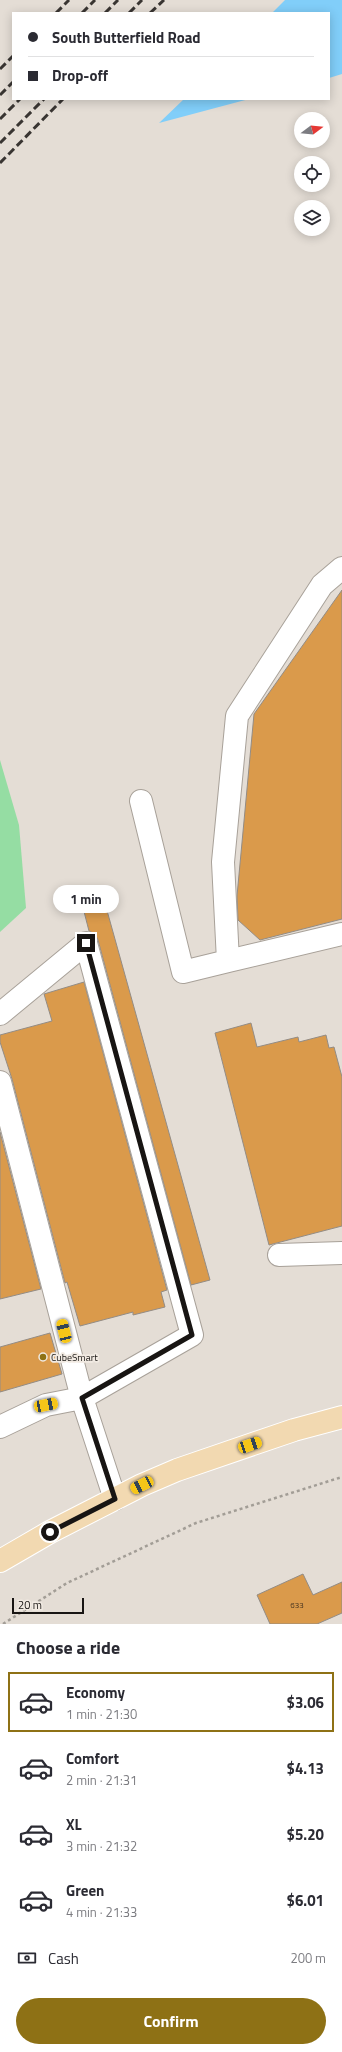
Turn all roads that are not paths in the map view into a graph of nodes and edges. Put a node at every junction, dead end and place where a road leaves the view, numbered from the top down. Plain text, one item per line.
1 (342, 568) edge
2 (141, 801) dead end
3 (342, 934) edge
4 (228, 961) junction
5 (0, 1014) edge
6 (0, 1082) edge
7 (342, 1253) edge
8 (279, 1255) dead end
9 (82, 1398) junction
10 (342, 1417) edge
11 (0, 1427) edge
12 (115, 1499) junction
13 (0, 1561) edge

1 - 4 lane
2 - 4 lane
3 - 4 lane
5 - 9 lane
6 - 9 lane
7 - 8 lane
9 - 11 lane
9 - 12 lane
10 - 12 main road
12 - 13 main road

